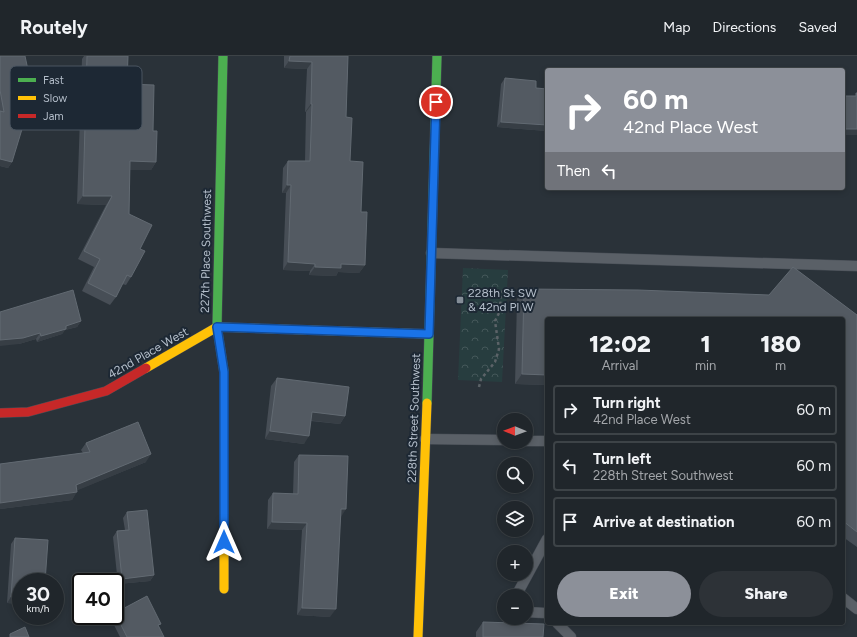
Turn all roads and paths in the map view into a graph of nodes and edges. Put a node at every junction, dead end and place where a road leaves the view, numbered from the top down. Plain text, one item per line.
1 (223, 56) edge
2 (437, 56) edge
3 (432, 253) junction
4 (857, 266) edge
5 (510, 288) dead end
6 (217, 327) junction
7 (429, 334) junction
8 (479, 387) dead end
9 (0, 413) edge
10 (425, 439) junction
11 (497, 440) edge
12 (533, 441) edge
13 (545, 441) edge
14 (545, 542) edge
15 (224, 589) dead end
16 (520, 589) edge
17 (845, 600) edge
18 (857, 609) edge
19 (533, 612) edge
20 (545, 613) edge
21 (559, 625) edge
22 (418, 637) edge
23 (571, 637) edge

1 - 6 street, 227th Place Southwest
2 - 3 street, 228th Street Southwest
3 - 4 lane
3 - 7 street, 228th Street Southwest
5 - 8 path
6 - 7 street
6 - 9 street, 42nd Place West
6 - 15 street, 227th Place Southwest
7 - 10 street, 228th Street Southwest
10 - 11 lane
10 - 22 street, 228th Street Southwest
12 - 13 lane
14 - 16 lane
17 - 18 lane
19 - 20 lane
21 - 23 lane

